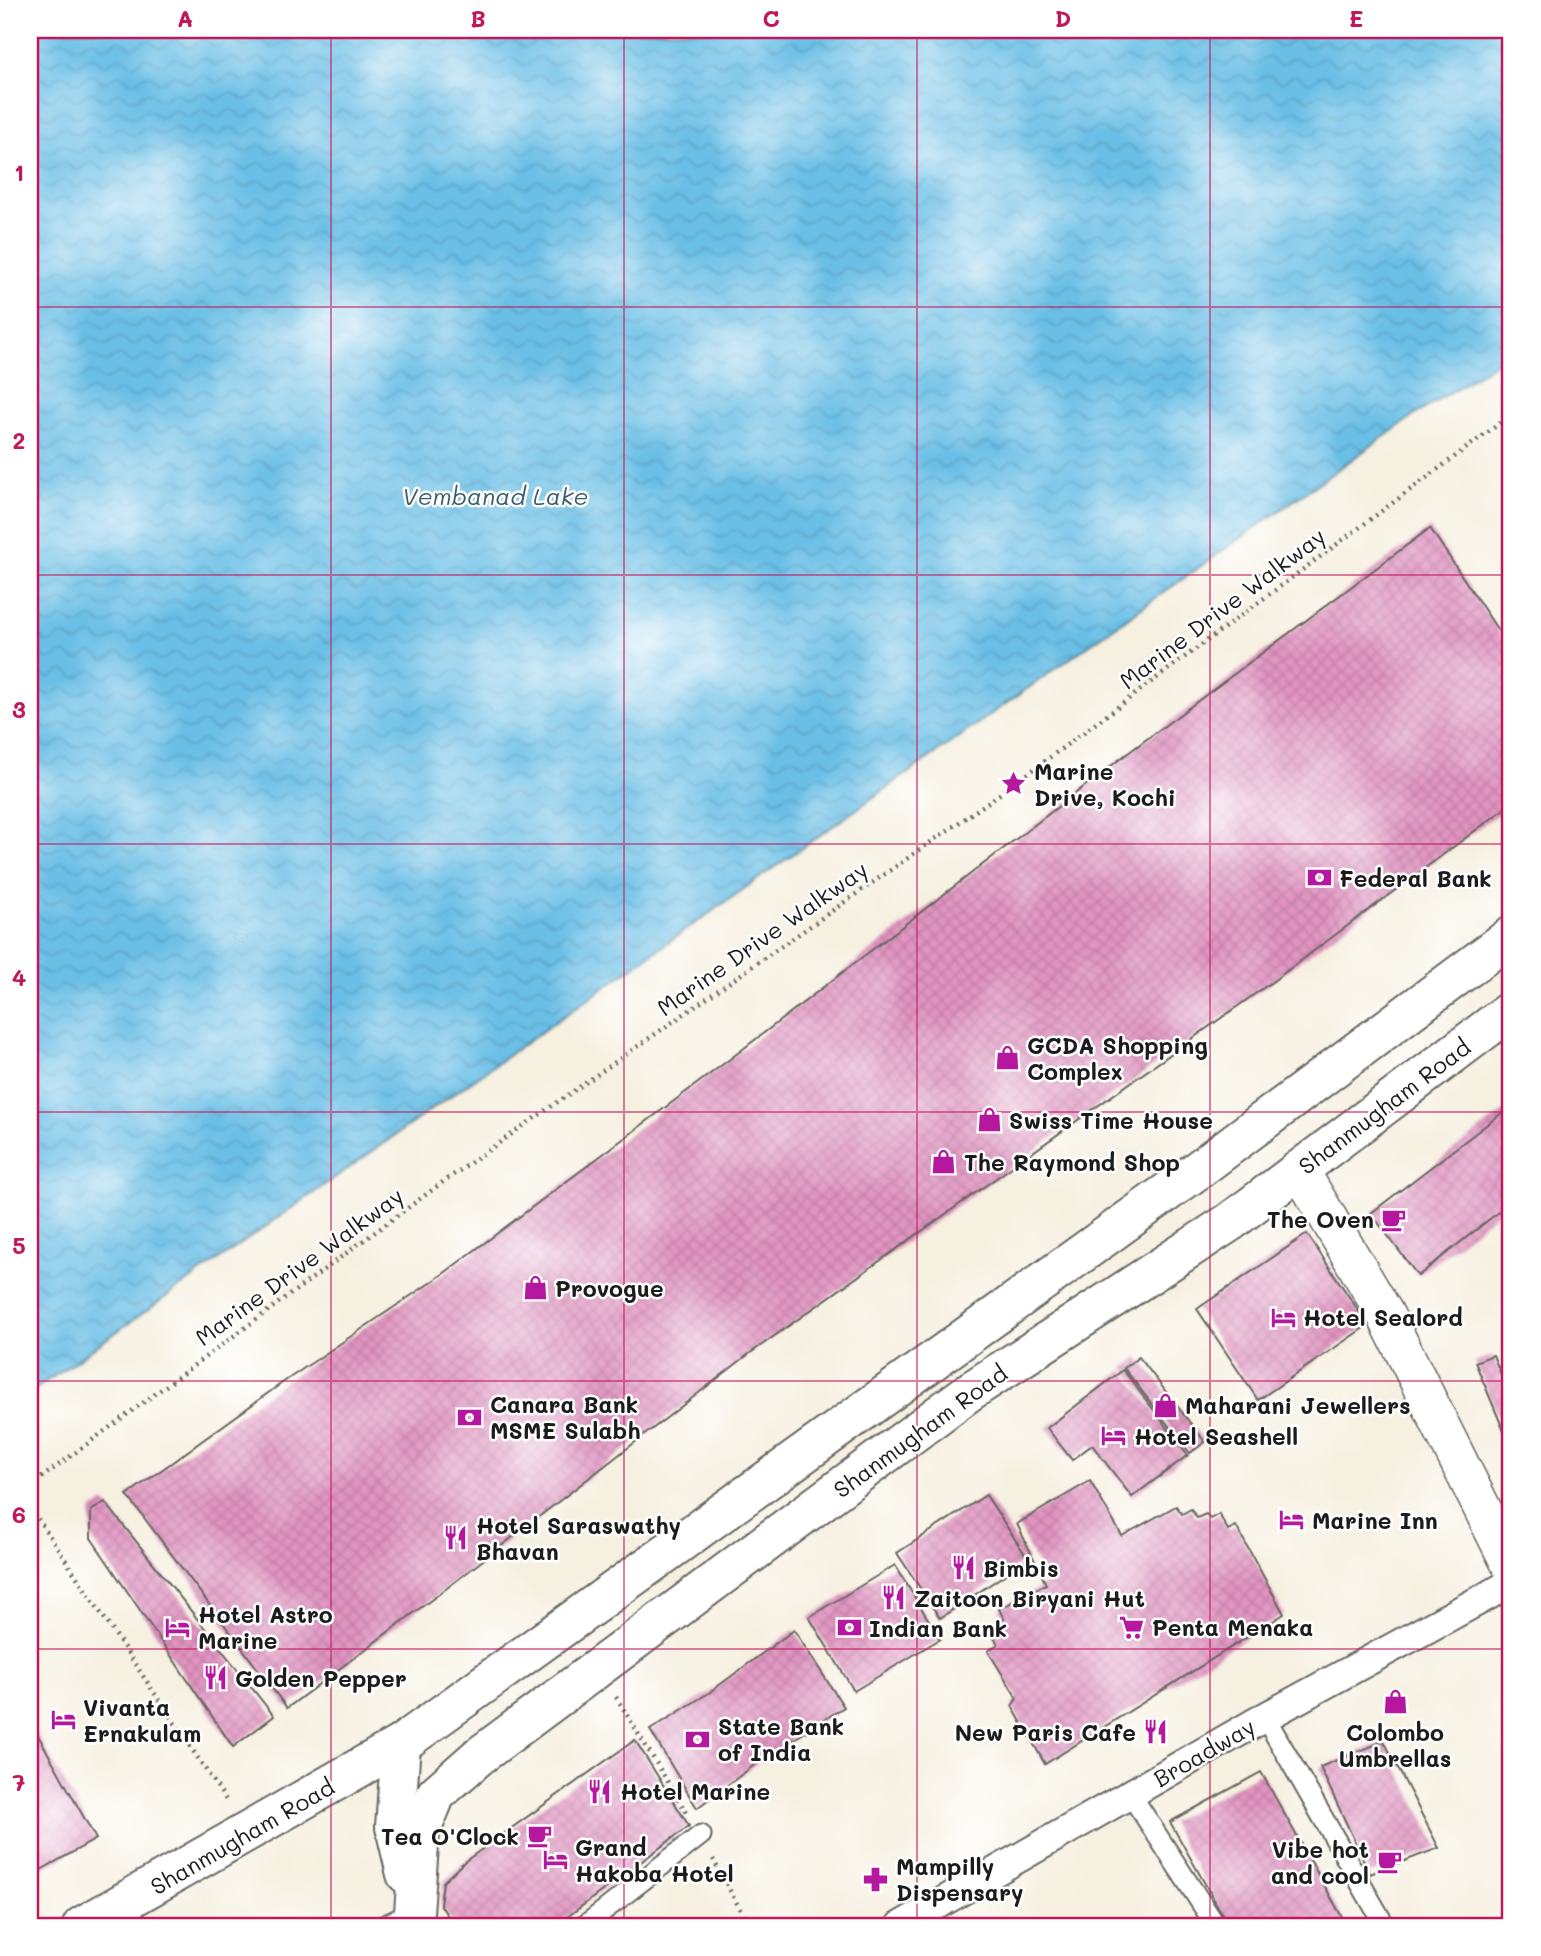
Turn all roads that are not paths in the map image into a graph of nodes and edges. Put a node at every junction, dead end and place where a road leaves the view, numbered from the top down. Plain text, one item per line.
1 (1511, 936) edge
2 (1511, 1010) edge
3 (1299, 1169) junction
4 (1195, 1172) junction
5 (1230, 1222) junction
6 (1511, 1566) edge
7 (1511, 1583) edge
8 (1265, 1717) junction
9 (401, 1744) junction
10 (436, 1794) junction
11 (1131, 1795) junction
12 (701, 1835) road end
13 (405, 1922) edge
14 (82, 1926) edge
15 (583, 1926) edge
16 (900, 1926) edge
17 (1216, 1926) edge
18 (1385, 1926) edge

1 - 4 main road, Shanmugham Road
2 - 3 main road, Shanmugham Road
3 - 5 main road, Shanmugham Road
3 - 6 street
4 - 5 main road
4 - 9 main road, Shanmugham Road
5 - 10 main road, Shanmugham Road
7 - 8 street, Broadway
8 - 11 street, Broadway
8 - 18 lane
9 - 10 main road
9 - 13 main road, Shanmugham Road
9 - 14 main road, Shanmugham Road
10 - 13 main road, Shanmugham Road
11 - 16 street, Broadway
11 - 17 lane
12 - 15 lane

